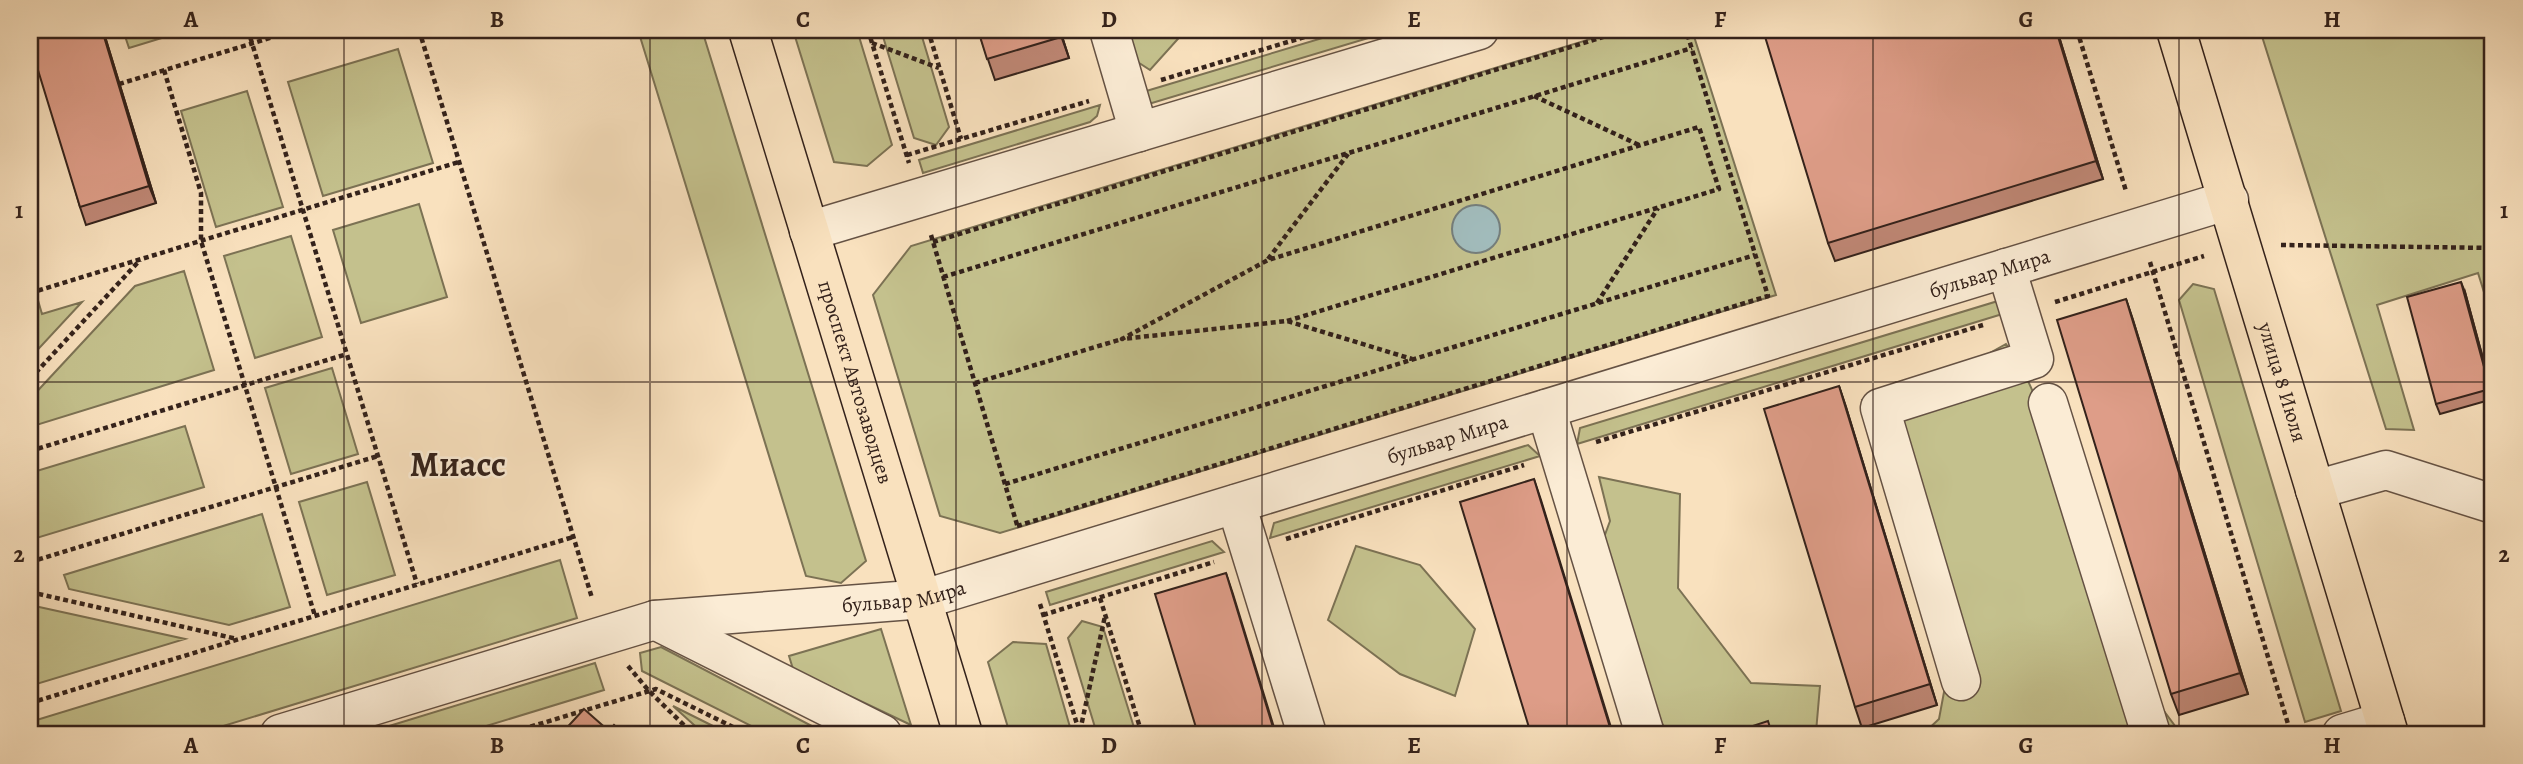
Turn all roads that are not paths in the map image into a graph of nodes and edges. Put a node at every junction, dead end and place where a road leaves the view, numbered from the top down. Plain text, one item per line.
1 (748, 30) edge
2 (1109, 30) edge
3 (2176, 30) edge
4 (1455, 33) edge
5 (1139, 132) junction
6 (2229, 200) junction
7 (809, 231) junction
8 (2006, 268) junction
9 (2048, 404) dead end
10 (1546, 409) junction
11 (2315, 490) junction
12 (1236, 504) junction
13 (2493, 504) edge
14 (924, 599) junction
15 (656, 620) junction
16 (1961, 681) dead end
17 (2387, 728) edge
18 (280, 734) edge
19 (882, 734) edge
20 (964, 734) edge
21 (1307, 734) edge
22 (1645, 734) edge
23 (2151, 734) edge
24 (2342, 734) edge

1 - 7 main road, проспект Автозаводцев
2 - 5 street
3 - 6 main road, улица 8 Июля
4 - 5 street
5 - 7 street
6 - 8 street, бульвар Мира
6 - 11 main road, улица 8 Июля
7 - 14 main road, проспект Автозаводцев
8 - 10 street, бульвар Мира
8 - 16 street
9 - 23 street
10 - 12 street, бульвар Мира
10 - 22 street
11 - 13 street
11 - 17 main road, улица 8 Июля
12 - 14 street, бульвар Мира
12 - 21 street
14 - 15 street, бульвар Мира
14 - 20 main road, проспект Автозаводцев
15 - 18 street, бульвар Мира
15 - 19 street
17 - 24 street

